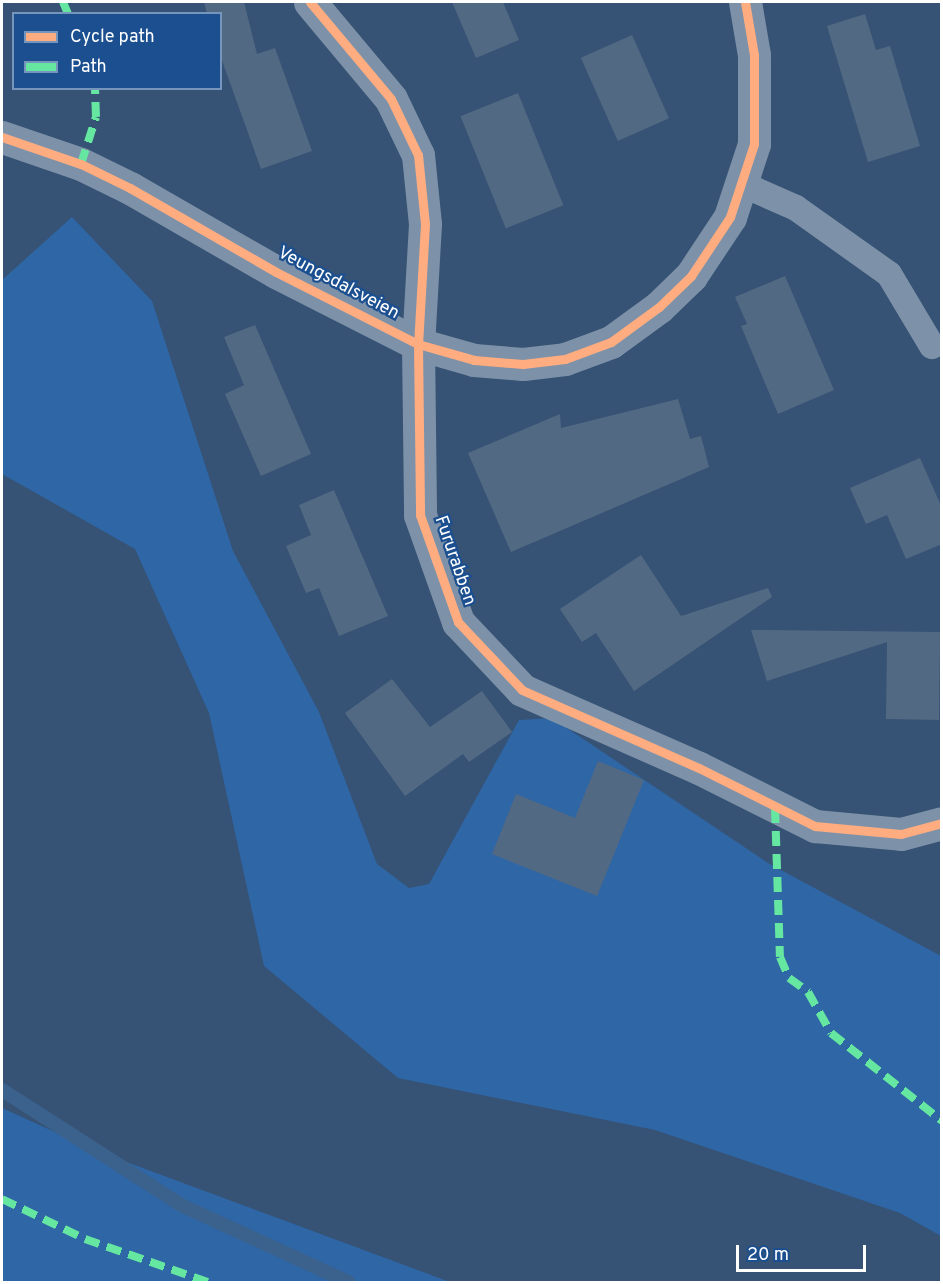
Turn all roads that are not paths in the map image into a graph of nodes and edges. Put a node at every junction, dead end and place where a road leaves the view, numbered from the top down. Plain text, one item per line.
1 (310, 2) edge
2 (745, 2) edge
3 (2, 137) edge
4 (742, 184) junction
5 (418, 344) junction
6 (932, 346) dead end
7 (942, 823) edge

1 - 5 street, Fururabben
2 - 4 street, Veungsdalsveien
3 - 5 street, Veungsdalsveien
4 - 5 street, Veungsdalsveien
4 - 6 lane
5 - 7 street, Fururabben

